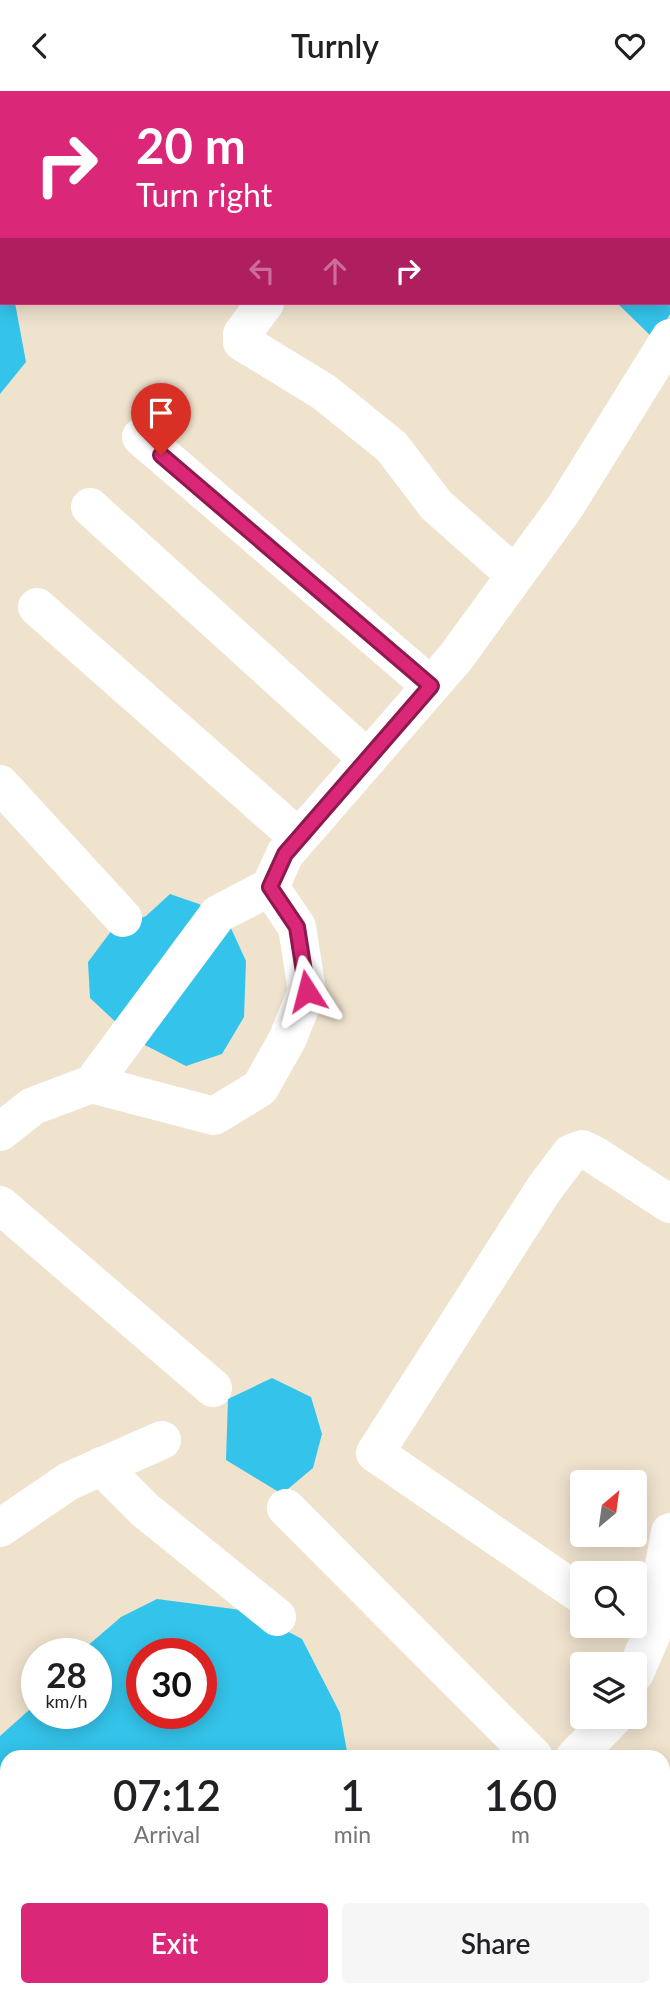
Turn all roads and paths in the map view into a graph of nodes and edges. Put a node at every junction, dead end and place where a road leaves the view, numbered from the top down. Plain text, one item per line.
1 (257, 306) edge
2 (670, 338) edge
3 (141, 437) dead end
4 (90, 507) dead end
5 (515, 575) junction
6 (37, 607) dead end
7 (431, 686) junction
8 (368, 759) junction
9 (0, 784) edge
10 (299, 838) junction
11 (270, 887) junction
12 (123, 919) dead end
13 (93, 1084) junction
14 (0, 1132) edge
15 (0, 1205) edge
16 (670, 1205) edge
17 (213, 1388) dead end
18 (162, 1440) dead end
19 (101, 1466) junction
20 (286, 1508) dead end
21 (0, 1528) edge
22 (670, 1532) edge
23 (570, 1587) edge
24 (665, 1596) edge
25 (276, 1617) dead end
26 (637, 1647) edge
27 (602, 1729) edge
28 (527, 1750) edge
29 (582, 1750) edge

1 - 5 street
2 - 5 street
3 - 7 street
4 - 8 street
5 - 7 street
6 - 10 street
7 - 8 street
8 - 10 street
9 - 12 street
10 - 11 street
11 - 13 street
11 - 13 street
13 - 14 street
15 - 17 street
16 - 23 street
18 - 19 street
19 - 21 street
19 - 25 street
20 - 28 street
22 - 24 street
24 - 26 street
27 - 29 street

